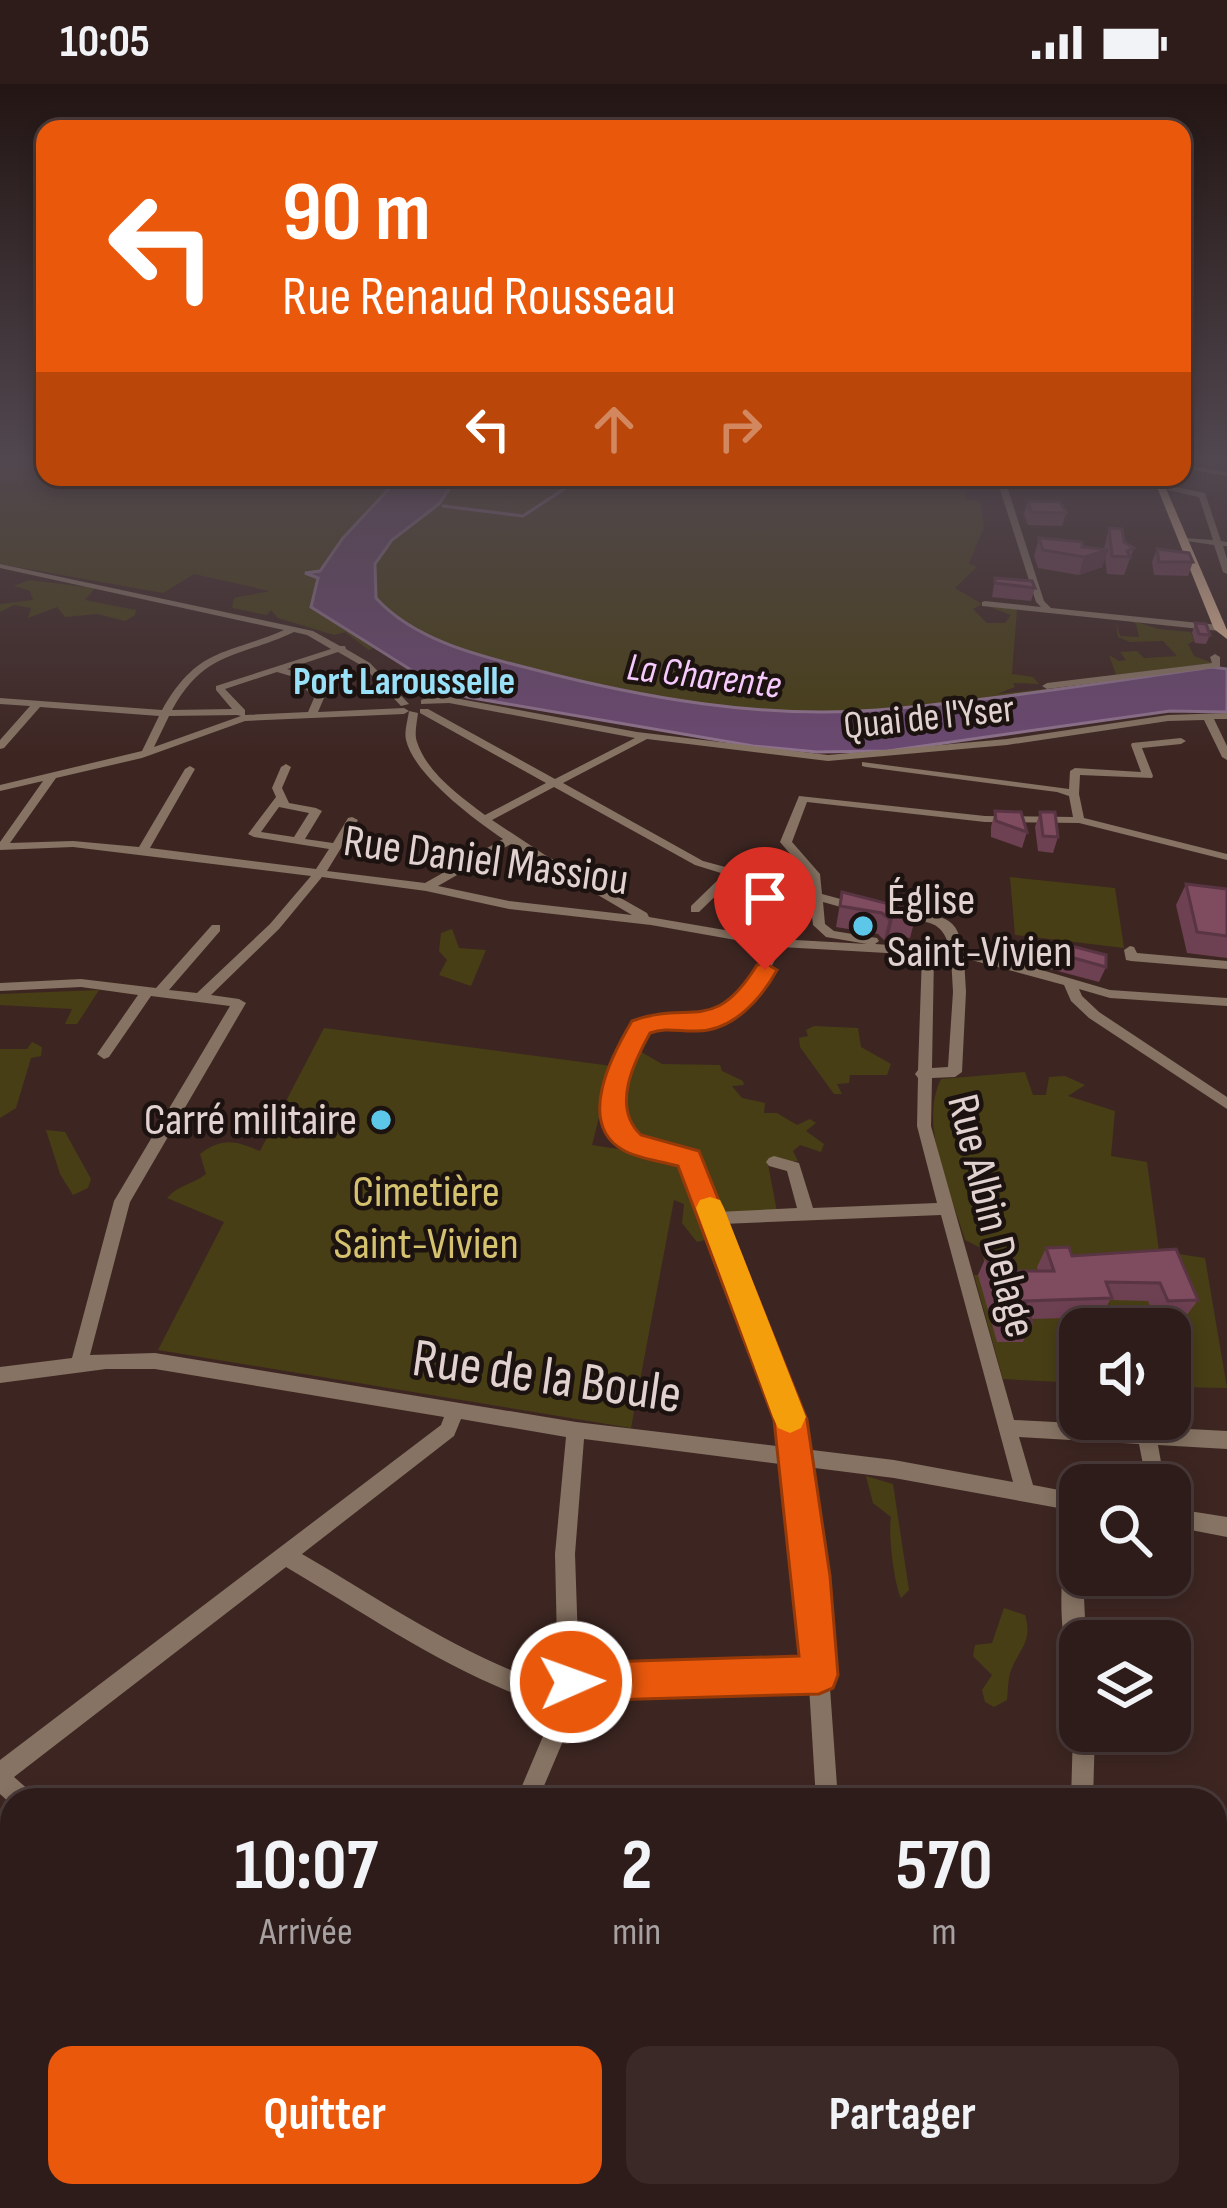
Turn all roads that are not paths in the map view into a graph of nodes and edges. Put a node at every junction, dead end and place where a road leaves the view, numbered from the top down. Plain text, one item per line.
1 (1026, 557) edge
2 (1192, 557) edge
3 (0, 566) edge
4 (985, 604) dead end
5 (1047, 608) junction
6 (295, 628) junction
7 (1225, 633) edge
8 (342, 648) junction
9 (1215, 657) dead end
10 (280, 670) junction
11 (1047, 686) dead end
12 (0, 701) edge
13 (37, 704) junction
14 (412, 706) junction
15 (165, 712) junction
16 (313, 713) junction
17 (242, 715) junction
18 (1207, 715) junction
19 (1227, 716) edge
20 (647, 736) junction
21 (1181, 741) dead end
22 (0, 746) edge
23 (950, 748) junction
24 (146, 753) junction
25 (1227, 757) edge
26 (860, 758) junction
27 (286, 767) dead end
28 (190, 769) dead end
29 (943, 774) junction
30 (52, 776) junction
31 (554, 783) junction
32 (0, 788) edge
33 (1074, 794) junction
34 (280, 797) junction
35 (352, 820) dead end
36 (483, 820) junction
37 (1078, 820) junction
38 (298, 840) junction
39 (507, 841) junction
40 (1, 847) edge
41 (336, 848) junction
42 (143, 850) junction
43 (1227, 857) edge
44 (732, 873) junction
45 (321, 875) junction
46 (426, 887) junction
47 (820, 901) junction
48 (695, 909) dead end
49 (651, 921) junction
50 (217, 928) dead end
51 (777, 944) junction
52 (1130, 950) dead end
53 (928, 952) junction
54 (961, 954) junction
55 (1227, 965) edge
56 (1070, 983) junction
57 (0, 987) edge
58 (154, 991) junction
59 (202, 996) junction
60 (1227, 1003) edge
61 (104, 1054) dead end
62 (922, 1074) junction
63 (1224, 1097) edge
64 (774, 1162) dead end
65 (947, 1209) junction
66 (807, 1215) junction
67 (714, 1218) junction
68 (79, 1364) junction
69 (0, 1375) edge
70 (455, 1411) junction
71 (1007, 1428) junction
72 (576, 1430) junction
73 (1059, 1430) edge
74 (1191, 1437) edge
75 (1227, 1440) edge
76 (792, 1455) junction
77 (1025, 1492) junction
78 (1059, 1499) edge
79 (1191, 1521) edge
80 (1227, 1527) edge
81 (285, 1555) junction
82 (819, 1675) junction
83 (570, 1692) junction
84 (1083, 1752) edge
85 (0, 1777) edge
86 (531, 1788) edge
87 (826, 1788) edge
88 (1082, 1788) edge

1 - 5 street
2 - 7 main road
3 - 6 street
4 - 5 street
5 - 7 street
6 - 8 street
6 - 15 street
8 - 10 street
8 - 14 street
9 - 11 street
10 - 16 street
10 - 17 street
12 - 13 street
13 - 15 street
13 - 22 street
14 - 16 street, Quai de l'Yser
14 - 20 street, Quai de l'Yser
14 - 31 street
14 - 36 street
15 - 17 street
15 - 24 street
16 - 17 street, Quai de l'Yser
17 - 24 street
18 - 19 street, Quai de l'Yser
18 - 23 street, Quai de l'Yser
18 - 25 street
20 - 26 street, Quai de l'Yser
20 - 31 street
21 - 33 street
23 - 26 street, Quai de l'Yser
23 - 29 street
24 - 30 street
26 - 29 street
27 - 34 street
28 - 42 street
29 - 33 street
30 - 32 street
30 - 40 street
31 - 36 street
31 - 44 street
33 - 37 street
34 - 38 street
34 - 38 street
35 - 41 street
36 - 39 street
37 - 43 street
37 - 47 street
38 - 41 street
39 - 46 street
39 - 49 street
40 - 42 street, Rue Daniel Massiou
41 - 45 street
42 - 45 street, Rue Daniel Massiou
44 - 47 street
44 - 48 street
45 - 46 street, Rue Daniel Massiou
45 - 59 street
46 - 49 street, Rue Daniel Massiou
47 - 53 street
47 - 54 street
49 - 51 street, Rue Daniel Massiou
50 - 58 street
51 - 53 street, Rue Daniel Massiou
51 - 67 street
52 - 55 street
53 - 54 street, Rue Daniel Massiou
53 - 62 street, Rue Albin Delage
54 - 56 street, Rue Daniel Massiou
54 - 62 street
56 - 60 street, Rue Daniel Massiou
56 - 63 street
57 - 58 street
58 - 59 street
58 - 61 street
59 - 68 street
62 - 65 street, Rue Albin Delage
64 - 66 street
65 - 66 street
65 - 71 street, Rue Albin Delage
66 - 67 street
67 - 76 street
68 - 69 street, Rue de la Boule
68 - 70 street, Rue de la Boule
70 - 72 street, Rue de la Boule
70 - 81 street
71 - 73 street
71 - 77 street, Rue Albin Delage
72 - 76 street, Rue de la Boule
72 - 83 street
74 - 75 street
76 - 77 street, Rue de la Boule
76 - 82 street
77 - 78 street, Rue de la Boule
79 - 80 street
81 - 83 street
81 - 85 street
82 - 83 street
82 - 87 street
83 - 86 street
84 - 88 street

